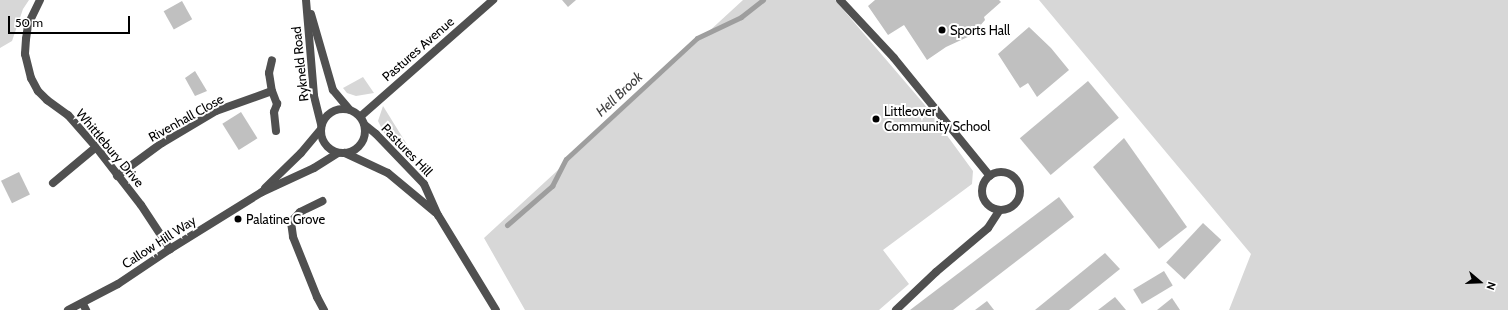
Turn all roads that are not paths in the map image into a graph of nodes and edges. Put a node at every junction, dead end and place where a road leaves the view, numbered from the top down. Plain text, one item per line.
1 (40, 0) edge
2 (306, 0) edge
3 (493, 0) edge
4 (840, 0) edge
5 (272, 60) dead end
6 (272, 91) junction
7 (349, 109) junction
8 (361, 116) junction
9 (365, 125) junction
10 (321, 127) junction
11 (276, 131) dead end
12 (96, 147) junction
13 (342, 153) junction
14 (118, 176) junction
15 (990, 176) junction
16 (53, 183) dead end
17 (262, 192) junction
18 (323, 201) dead end
19 (999, 211) junction
20 (438, 215) junction
21 (170, 249) junction
22 (84, 307) edge
23 (68, 310) edge
24 (324, 310) edge
25 (496, 310) edge
26 (896, 310) edge

1 - 12 street, Whittlebury Drive
2 - 7 street, Rykneld Road
2 - 10 street, Rykneld Road
3 - 8 street, Pastures Avenue
4 - 15 street
5 - 6 street
6 - 11 street
6 - 14 street, Rivenhall Close
7 - 8 street
7 - 10 street
8 - 9 street
9 - 13 street
9 - 20 street, Pastures Hill
10 - 13 street
10 - 17 street, Callow Hill Way
12 - 14 street, Whittlebury Drive
12 - 16 street
13 - 17 street, Callow Hill Way
13 - 20 street, Pastures Hill
14 - 21 street, Whittlebury Drive
15 - 19 street
15 - 19 street
17 - 21 street, Callow Hill Way
18 - 24 street
19 - 26 street
20 - 25 street, Pastures Hill
21 - 22 street, Callow Hill Way
22 - 23 street, Callow Hill Way

